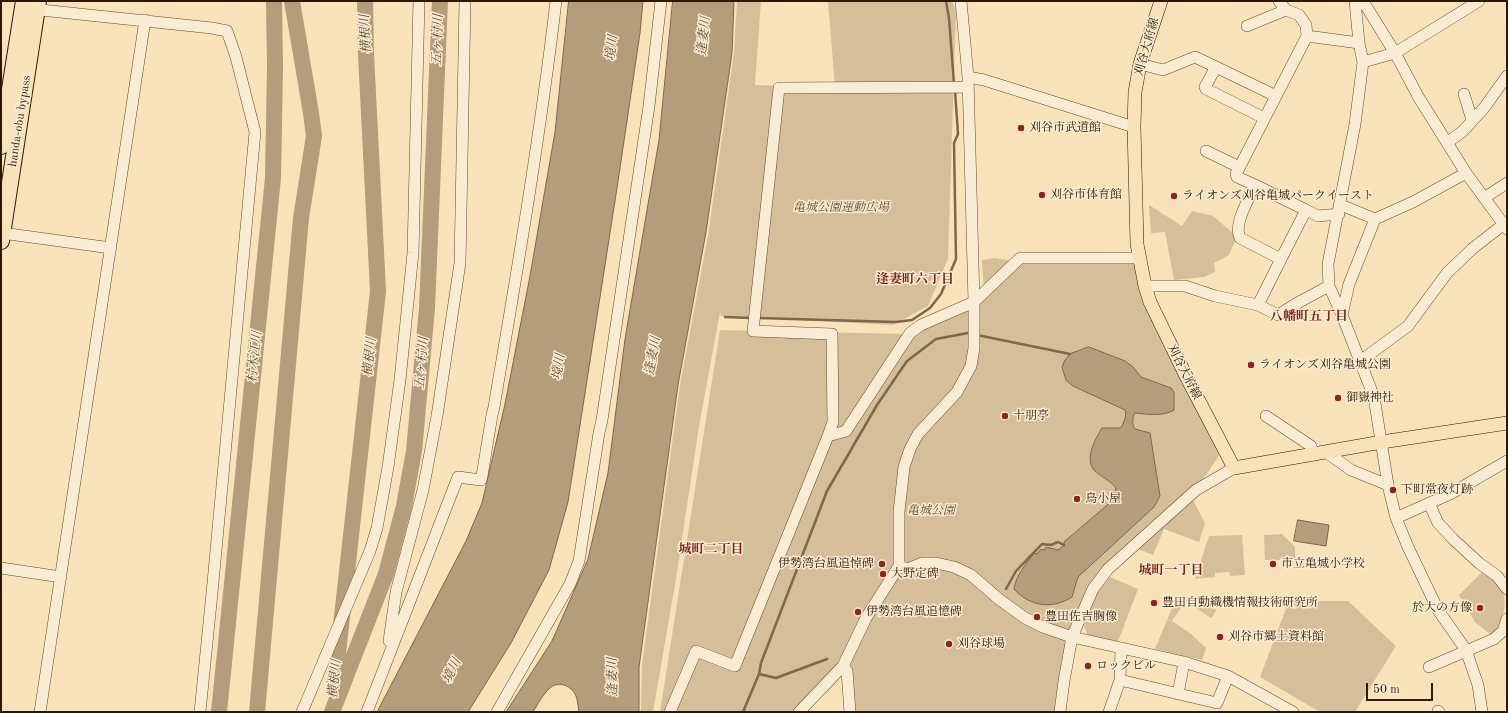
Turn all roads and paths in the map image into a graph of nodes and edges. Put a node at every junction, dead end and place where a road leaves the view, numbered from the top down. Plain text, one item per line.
1 (24, 1) edge
2 (419, 1) edge
3 (465, 1) edge
4 (556, 1) edge
5 (661, 1) edge
6 (961, 1) edge
7 (1161, 1) edge
8 (1355, 1) edge
9 (1363, 1) edge
10 (1472, 3) edge
11 (1283, 5) edge
12 (37, 7) edge
13 (145, 20) junction
14 (1247, 26) dead end
15 (1307, 36) junction
16 (1359, 42) junction
17 (1395, 53) junction
18 (1363, 62) junction
19 (1140, 64) junction
20 (1216, 67) junction
21 (1507, 76) edge
22 (968, 82) junction
23 (1464, 94) dead end
24 (1276, 96) junction
25 (1264, 118) junction
26 (1472, 120) junction
27 (1134, 127) junction
28 (1448, 142) junction
29 (1, 146) edge
30 (1206, 151) dead end
31 (1239, 167) junction
32 (1466, 173) junction
33 (1507, 183) edge
34 (1255, 186) junction
35 (1484, 198) junction
36 (1306, 210) junction
37 (1340, 210) junction
38 (1375, 219) junction
39 (1506, 225) edge
40 (2, 236) edge
41 (111, 248) junction
42 (1139, 258) junction
43 (1281, 259) junction
44 (1145, 286) junction
45 (1329, 286) junction
46 (974, 302) junction
47 (1258, 305) junction
48 (1342, 315) junction
49 (1359, 362) junction
50 (1266, 416) dead end
51 (1507, 423) edge
52 (828, 436) junction
53 (1382, 442) junction
54 (1326, 452) junction
55 (1312, 455) junction
56 (1507, 461) edge
57 (1234, 468) junction
58 (1388, 485) junction
59 (1429, 503) junction
60 (1396, 518) junction
61 (899, 566) junction
62 (1, 568) edge
63 (61, 577) junction
64 (1507, 589) edge
65 (1507, 619) edge
66 (1072, 637) junction
67 (1121, 649) junction
68 (1466, 650) junction
69 (387, 660) junction
70 (1184, 662) junction
71 (843, 666) junction
72 (1430, 667) dead end
73 (1228, 676) junction
74 (1120, 680) junction
75 (1178, 694) junction
76 (848, 711) edge
77 (40, 712) edge
78 (200, 712) edge
79 (302, 712) edge
80 (367, 712) edge
81 (497, 712) edge
82 (670, 712) edge
83 (799, 712) edge
84 (1060, 712) edge
85 (1110, 712) edge
86 (1293, 712) edge
87 (1482, 712) edge

1 - 29 highway, handa-obu bypass
2 - 79 street
3 - 69 street
4 - 69 street
5 - 81 street
6 - 22 street
7 - 19 main road, 刈谷大府線
8 - 16 street
9 - 17 street
10 - 17 street
11 - 14 street
11 - 15 street
12 - 13 street
12 - 40 highway, handa-obu bypass
13 - 41 street
13 - 78 street
15 - 16 street
15 - 24 street
16 - 18 street
17 - 18 street
17 - 28 street
18 - 37 street
19 - 20 street
19 - 27 main road, 刈谷大府線
20 - 24 street
20 - 25 street
21 - 26 street
22 - 27 street
22 - 46 street
22 - 52 street
23 - 26 street
24 - 25 street
25 - 31 street
26 - 28 street
27 - 42 main road, 刈谷大府線
28 - 32 street
30 - 31 street
31 - 34 street
32 - 35 street
32 - 38 street
33 - 35 street
34 - 36 street
34 - 43 street
35 - 39 street
36 - 37 street
36 - 43 street
37 - 38 street
37 - 45 street
38 - 48 street
39 - 49 street
40 - 41 street
41 - 63 street
42 - 44 main road, 刈谷大府線
42 - 46 street
43 - 47 street
44 - 47 street
44 - 57 main road, 刈谷大府線
45 - 47 street
45 - 48 street
46 - 52 street
46 - 61 street
48 - 49 street
49 - 53 street
50 - 55 street
51 - 53 main road
52 - 82 street
53 - 54 main road
53 - 58 street
54 - 55 main road
54 - 58 street
55 - 57 main road
56 - 59 street
57 - 66 street
58 - 60 street
59 - 60 street
59 - 64 street
60 - 68 street
61 - 66 street
61 - 71 street
62 - 63 street
63 - 77 street
65 - 68 street
66 - 67 street
66 - 84 street
67 - 70 street
67 - 74 street
68 - 72 street
68 - 87 street
69 - 80 street
70 - 73 street
70 - 75 street
71 - 76 street
71 - 83 street
73 - 75 street
73 - 86 street
74 - 75 street
74 - 85 street

